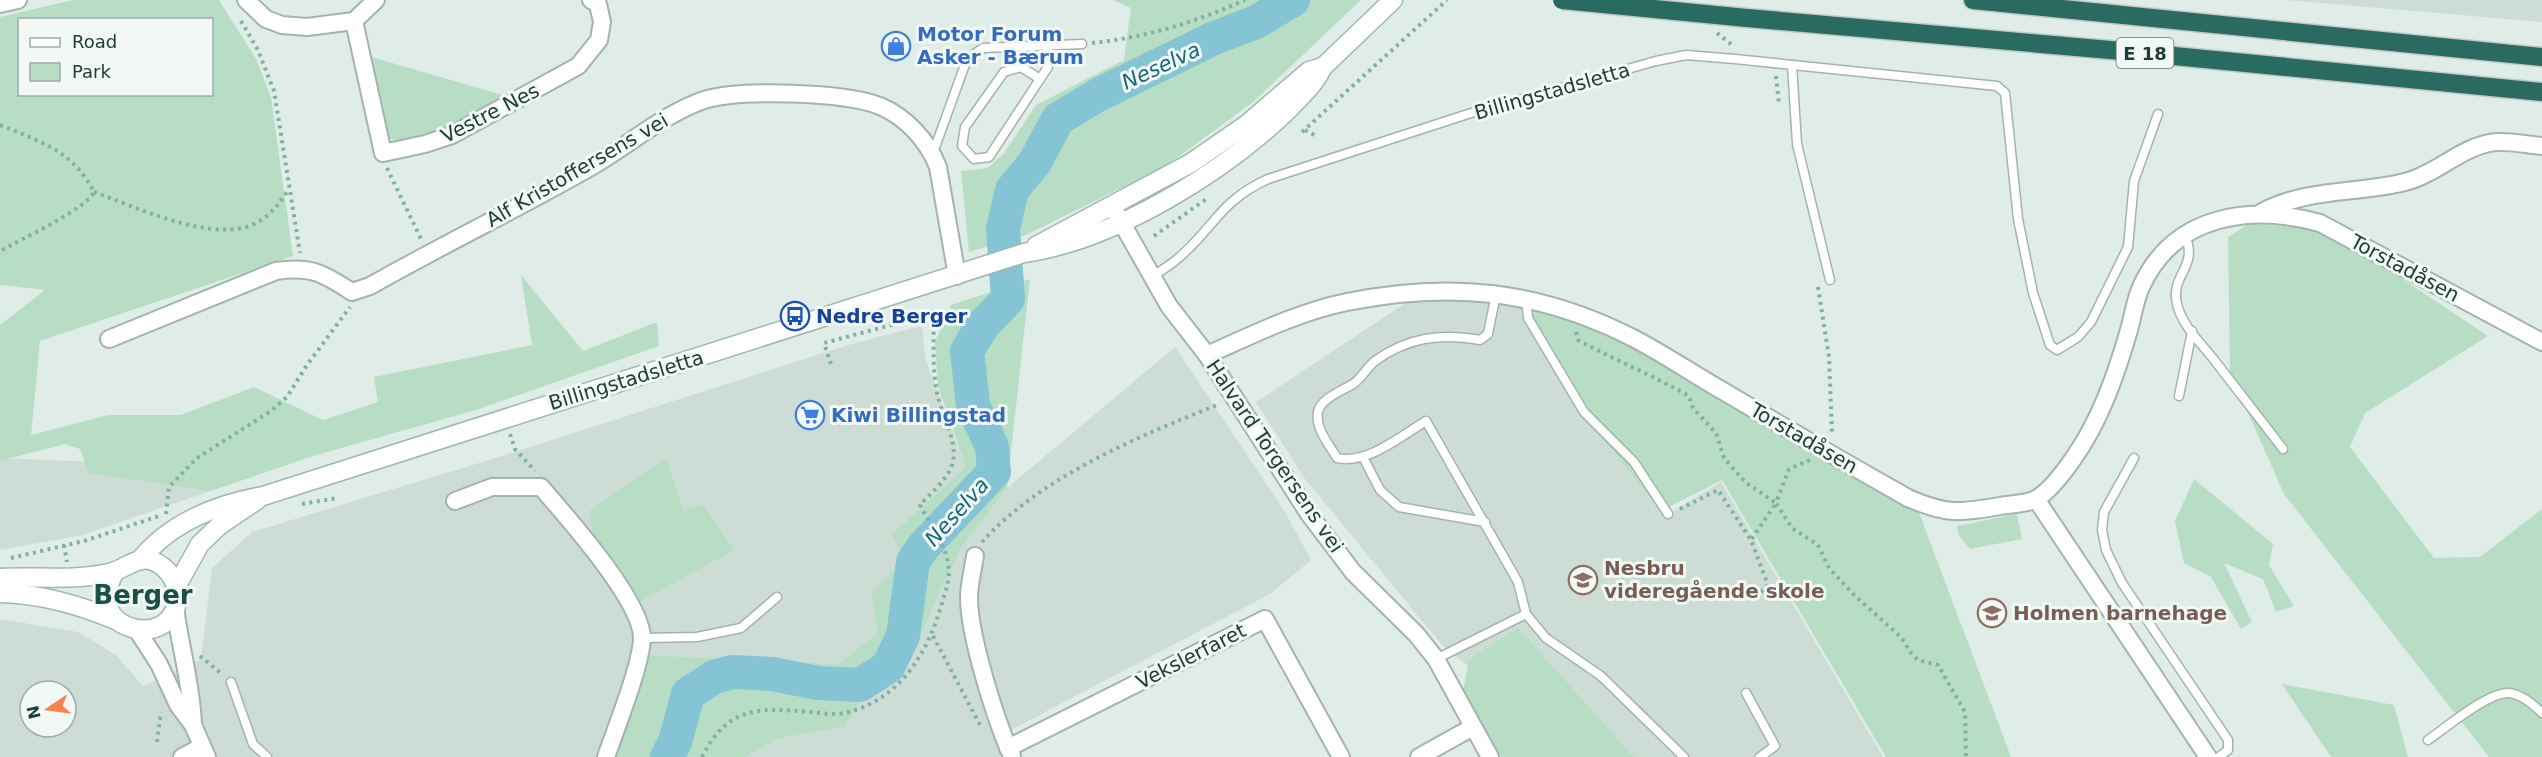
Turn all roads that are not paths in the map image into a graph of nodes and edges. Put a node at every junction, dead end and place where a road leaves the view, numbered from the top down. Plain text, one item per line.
1 (18, 0) edge
2 (246, 0) edge
3 (376, 0) edge
4 (591, 0) edge
5 (1393, 0) edge
6 (1562, 0) edge
7 (1973, 0) edge
8 (0, 4) edge
9 (354, 21) junction
10 (1082, 44) road end
11 (1048, 47) junction
12 (2542, 57) edge
13 (1792, 65) junction
14 (1040, 79) junction
15 (2542, 92) edge
16 (2158, 114) dead end
17 (2542, 146) edge
18 (933, 153) junction
19 (2261, 212) junction
20 (1116, 213) junction
21 (2185, 234) junction
22 (957, 276) junction
23 (1153, 276) junction
24 (1830, 280) dead end
25 (1496, 293) junction
26 (1526, 298) junction
27 (2192, 331) junction
28 (108, 339) dead end
29 (2542, 342) edge
30 (1207, 355) junction
31 (2179, 396) dead end
32 (2283, 449) dead end
33 (1363, 457) junction
34 (2134, 458) dead end
35 (263, 496) junction
36 (2036, 499) junction
37 (455, 501) dead end
38 (1668, 514) road end
39 (1485, 522) junction
40 (975, 556) road end
41 (140, 560) junction
42 (115, 572) junction
43 (0, 578) edge
44 (176, 587) junction
45 (0, 594) edge
46 (777, 597) dead end
47 (175, 608) junction
48 (1526, 614) junction
49 (118, 621) junction
50 (137, 630) junction
51 (642, 638) junction
52 (1436, 659) junction
53 (231, 682) road end
54 (1746, 693) dead end
55 (2542, 713) edge
56 (193, 725) junction
57 (1473, 727) junction
58 (2428, 740) dead end
59 (204, 752) edge
60 (1010, 752) edge
61 (182, 757) edge
62 (267, 757) edge
63 (606, 757) edge
64 (1341, 757) edge
65 (1419, 757) edge
66 (1490, 757) edge
67 (1684, 757) edge
68 (1760, 757) edge
69 (2208, 757) edge
70 (2219, 757) edge

1 - 8 street
2 - 9 street
3 - 9 street
4 - 9 street, Vestre Nes
5 - 20 main road
6 - 15 highway, E 18, bridge
7 - 12 highway, E 18
10 - 11 lane
11 - 14 lane
11 - 18 lane
13 - 16 lane, Billingstadsletta
13 - 23 lane, Billingstadsletta
13 - 24 lane
14 - 14 lane
17 - 19 street, Torstadåsen
18 - 22 street, Alf Kristoffersens vei
18 - 28 street, Alf Kristoffersens vei
19 - 21 street, Torstadåsen
19 - 29 street, Torstadåsen
20 - 22 main road, Billingstadsletta
20 - 23 street, Halvard Torgersens vei
21 - 27 lane
21 - 36 street, Torstadåsen
22 - 35 main road, Billingstadsletta
23 - 30 street, Halvard Torgersens vei
25 - 26 street, Torstadåsen
25 - 30 street, Torstadåsen
25 - 33 lane
26 - 36 street, Torstadåsen
26 - 38 lane
27 - 31 lane
27 - 32 lane
30 - 52 street, Halvard Torgersens vei
33 - 39 lane
33 - 39 lane
34 - 70 lane
35 - 41 main road, Billingstadsletta
35 - 44 main road, Billingstadsletta
36 - 69 street
37 - 51 street
39 - 48 lane
40 - 60 street
41 - 42 main road
41 - 44 main road
42 - 43 main road
42 - 49 main road
44 - 47 main road
45 - 49 main road
46 - 51 lane
47 - 50 main road
47 - 56 street
48 - 52 lane
48 - 67 lane
49 - 50 main road
50 - 56 street
51 - 63 street
52 - 57 street, Halvard Torgersens vei
53 - 62 lane
54 - 68 lane
55 - 58 lane
56 - 59 street
57 - 65 street
57 - 66 street, Halvard Torgersens vei
59 - 61 street
60 - 64 street, Vekslerfaret

